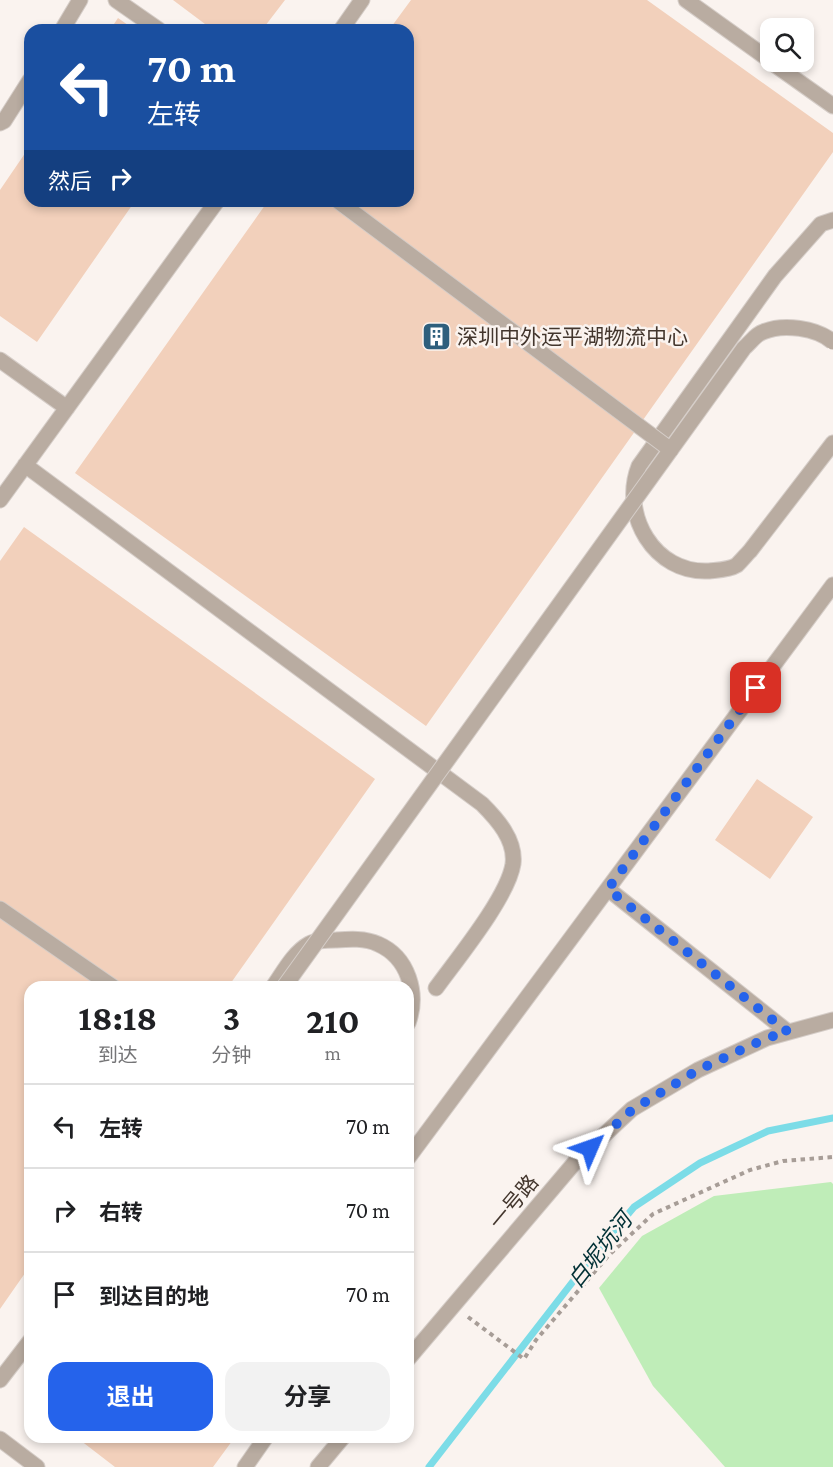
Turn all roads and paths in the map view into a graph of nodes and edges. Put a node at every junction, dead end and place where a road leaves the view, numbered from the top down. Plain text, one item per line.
1 (80, 0) edge
2 (116, 0) edge
3 (686, 0) edge
4 (361, 2) edge
5 (66, 24) edge
6 (150, 24) edge
7 (345, 24) edge
8 (760, 53) edge
9 (786, 72) edge
10 (24, 89) edge
11 (833, 106) edge
12 (1, 124) edge
13 (213, 207) edge
14 (347, 207) edge
15 (833, 220) edge
16 (833, 342) edge
17 (0, 360) edge
18 (67, 408) junction
19 (833, 443) edge
20 (671, 450) junction
21 (25, 465) junction
22 (0, 500) edge
23 (833, 585) edge
24 (608, 889) junction
25 (0, 909) edge
26 (104, 981) edge
27 (277, 981) edge
28 (288, 981) edge
29 (411, 981) edge
30 (436, 988) dead end
31 (833, 1020) edge
32 (788, 1032) junction
33 (414, 1150) edge
34 (833, 1157) edge
35 (453, 1307) junction
36 (24, 1349) edge
37 (414, 1352) edge
38 (0, 1380) edge
39 (0, 1439) edge
40 (262, 1443) edge
41 (338, 1443) edge
42 (38, 1467) edge
43 (245, 1467) edge
44 (318, 1467) edge

1 - 5 street
2 - 6 street
3 - 8 street
4 - 7 street
9 - 11 street
10 - 12 street
13 - 18 street
14 - 20 street, bridge
15 - 19 street
16 - 20 street, bridge
17 - 18 street
18 - 21 street
20 - 28 street, bridge
21 - 22 street
21 - 30 street
23 - 24 street
24 - 32 street
24 - 33 street
25 - 26 street
27 - 29 street
31 - 32 street, 一号路
32 - 35 street, 一号路
34 - 35 path
35 - 37 street, 一号路
36 - 38 street
39 - 42 street
40 - 43 street
41 - 44 street

